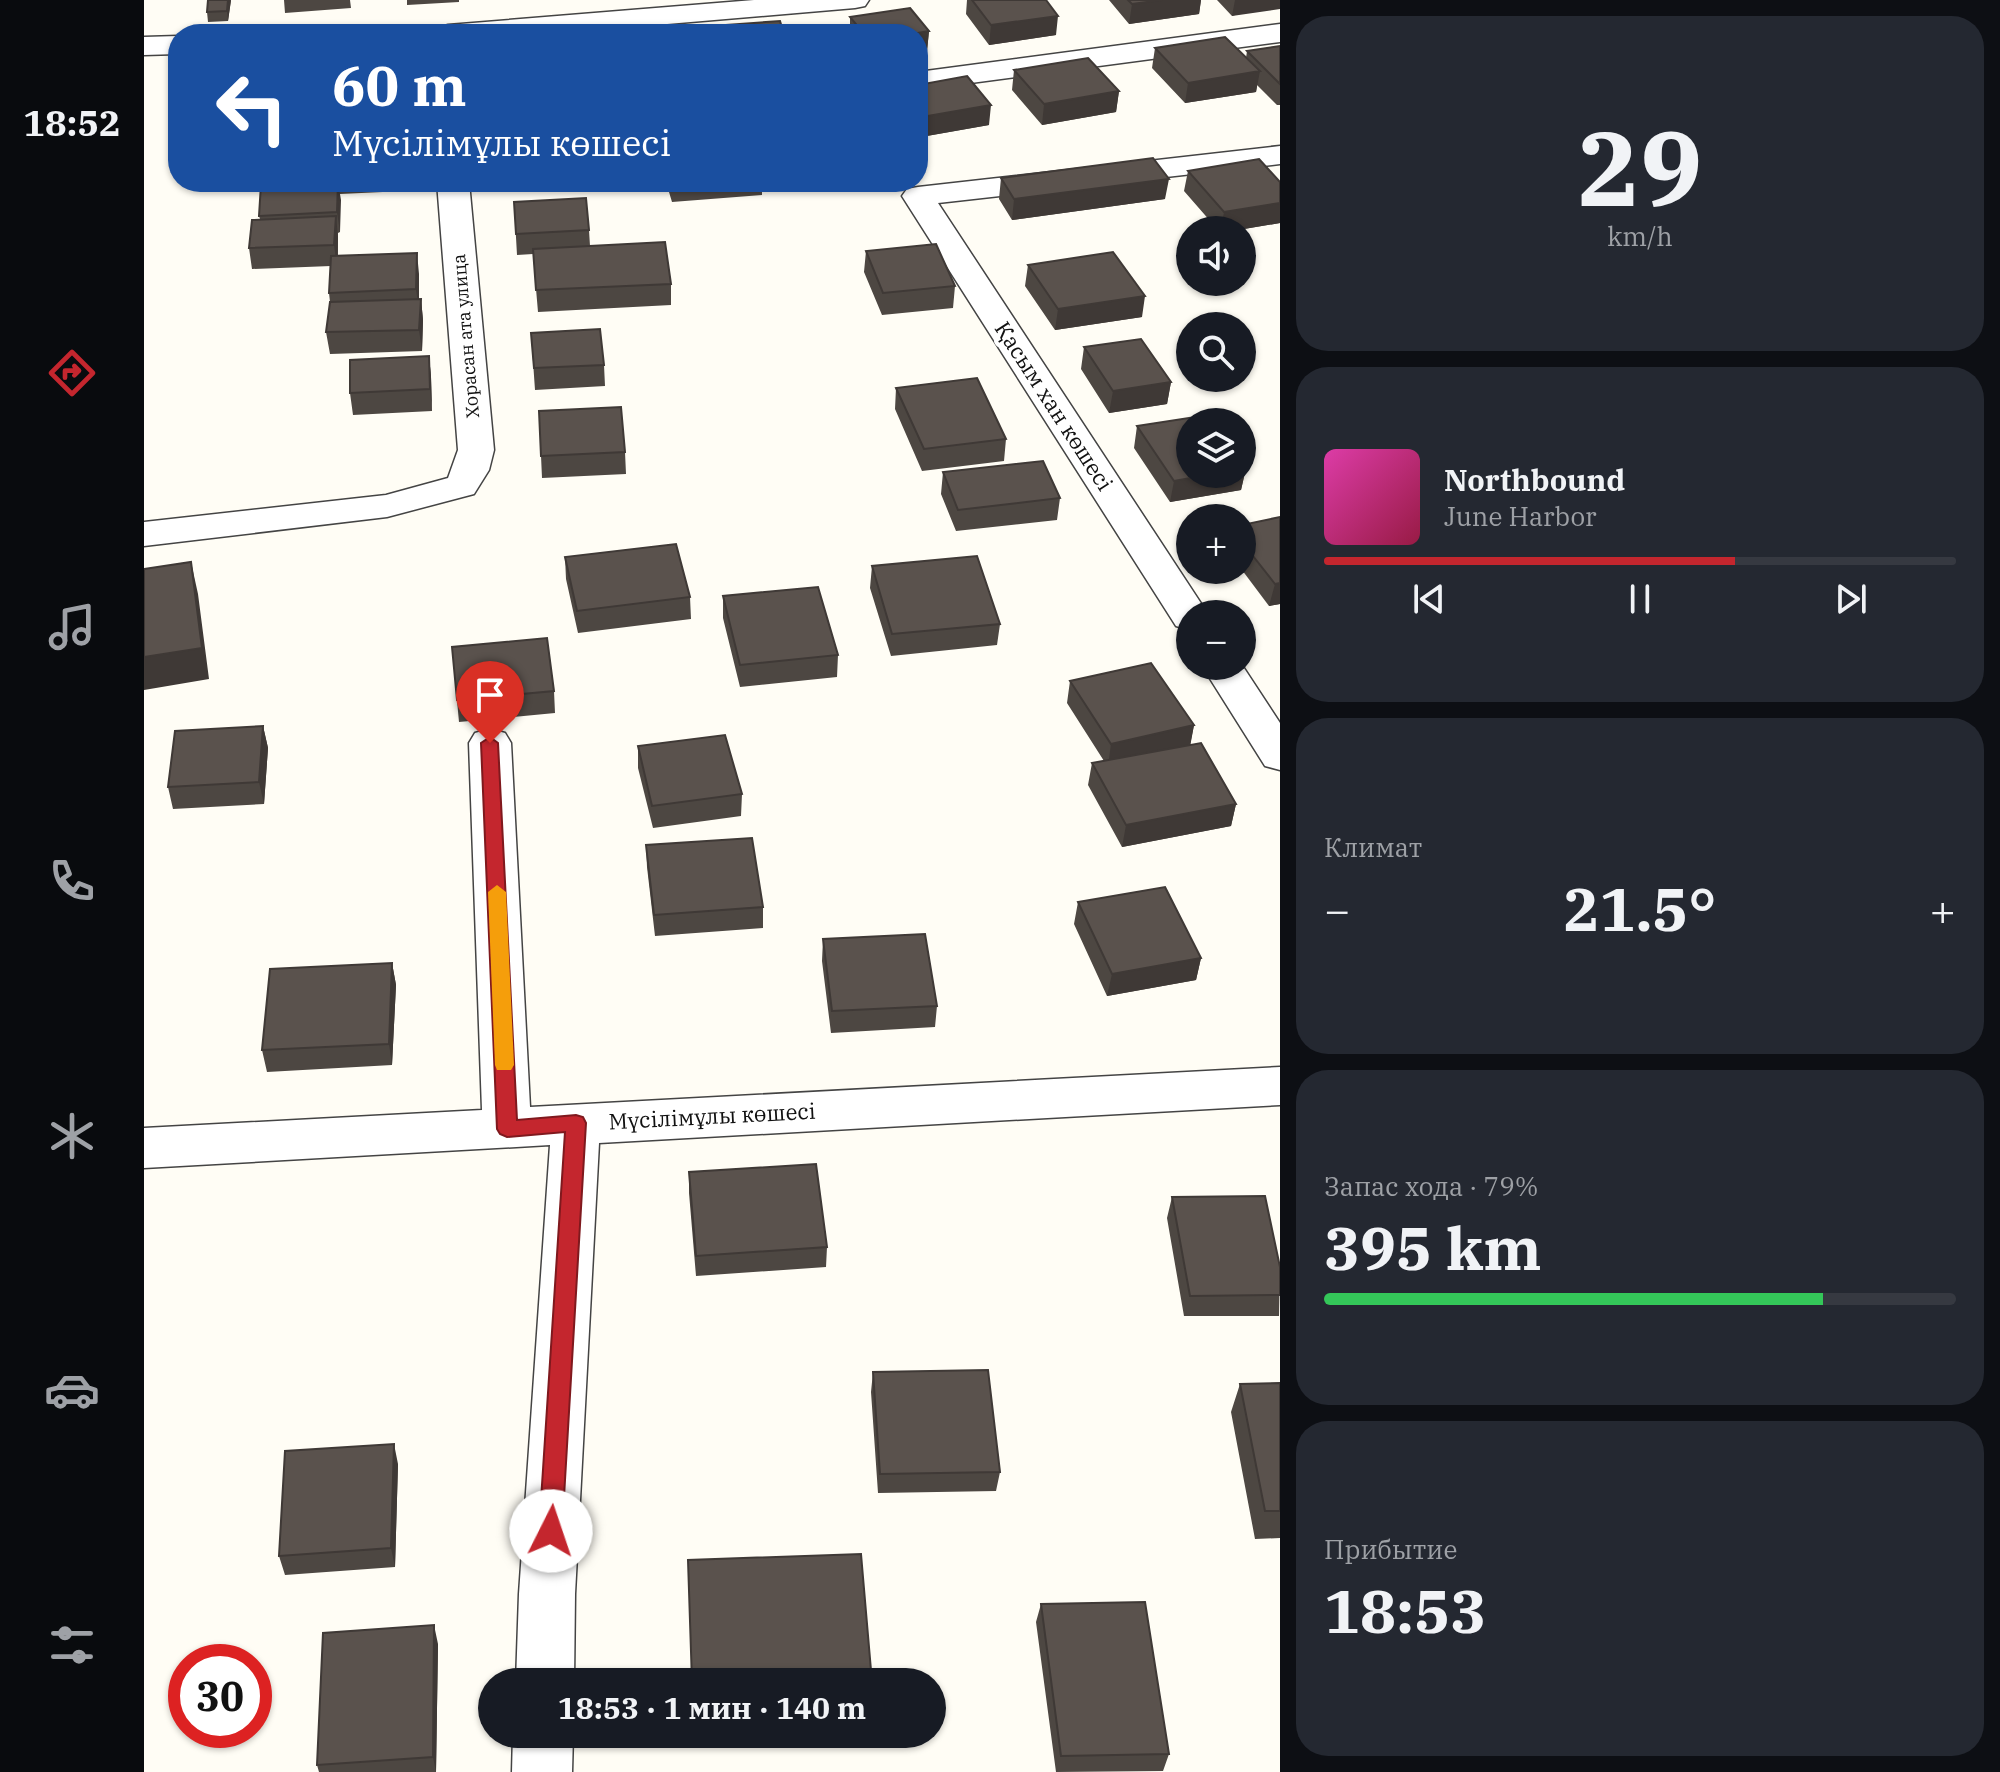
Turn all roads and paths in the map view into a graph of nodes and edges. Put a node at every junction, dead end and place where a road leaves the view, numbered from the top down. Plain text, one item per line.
1 (855, 0) edge
2 (568, 24) edge
3 (1280, 33) edge
4 (168, 45) edge
5 (144, 46) edge
6 (928, 80) edge
7 (1280, 155) edge
8 (454, 192) edge
9 (144, 534) edge
10 (1179, 600) edge
11 (1231, 680) edge
12 (490, 743) dead end
13 (1280, 756) edge
14 (1280, 1086) edge
15 (576, 1123) junction
16 (507, 1129) junction
17 (144, 1148) edge
18 (545, 1668) edge
19 (543, 1748) edge
20 (542, 1772) edge

1 - 2 street
3 - 6 street
4 - 5 street
7 - 10 street, Қасым хан көшесі
8 - 9 street, Хорасан ата улица
11 - 13 street
12 - 16 street
14 - 15 street, Мүсілімұлы көшесі
15 - 16 street, Мүсілімұлы көшесі
15 - 18 street
16 - 17 street, Мүсілімұлы көшесі
19 - 20 street

